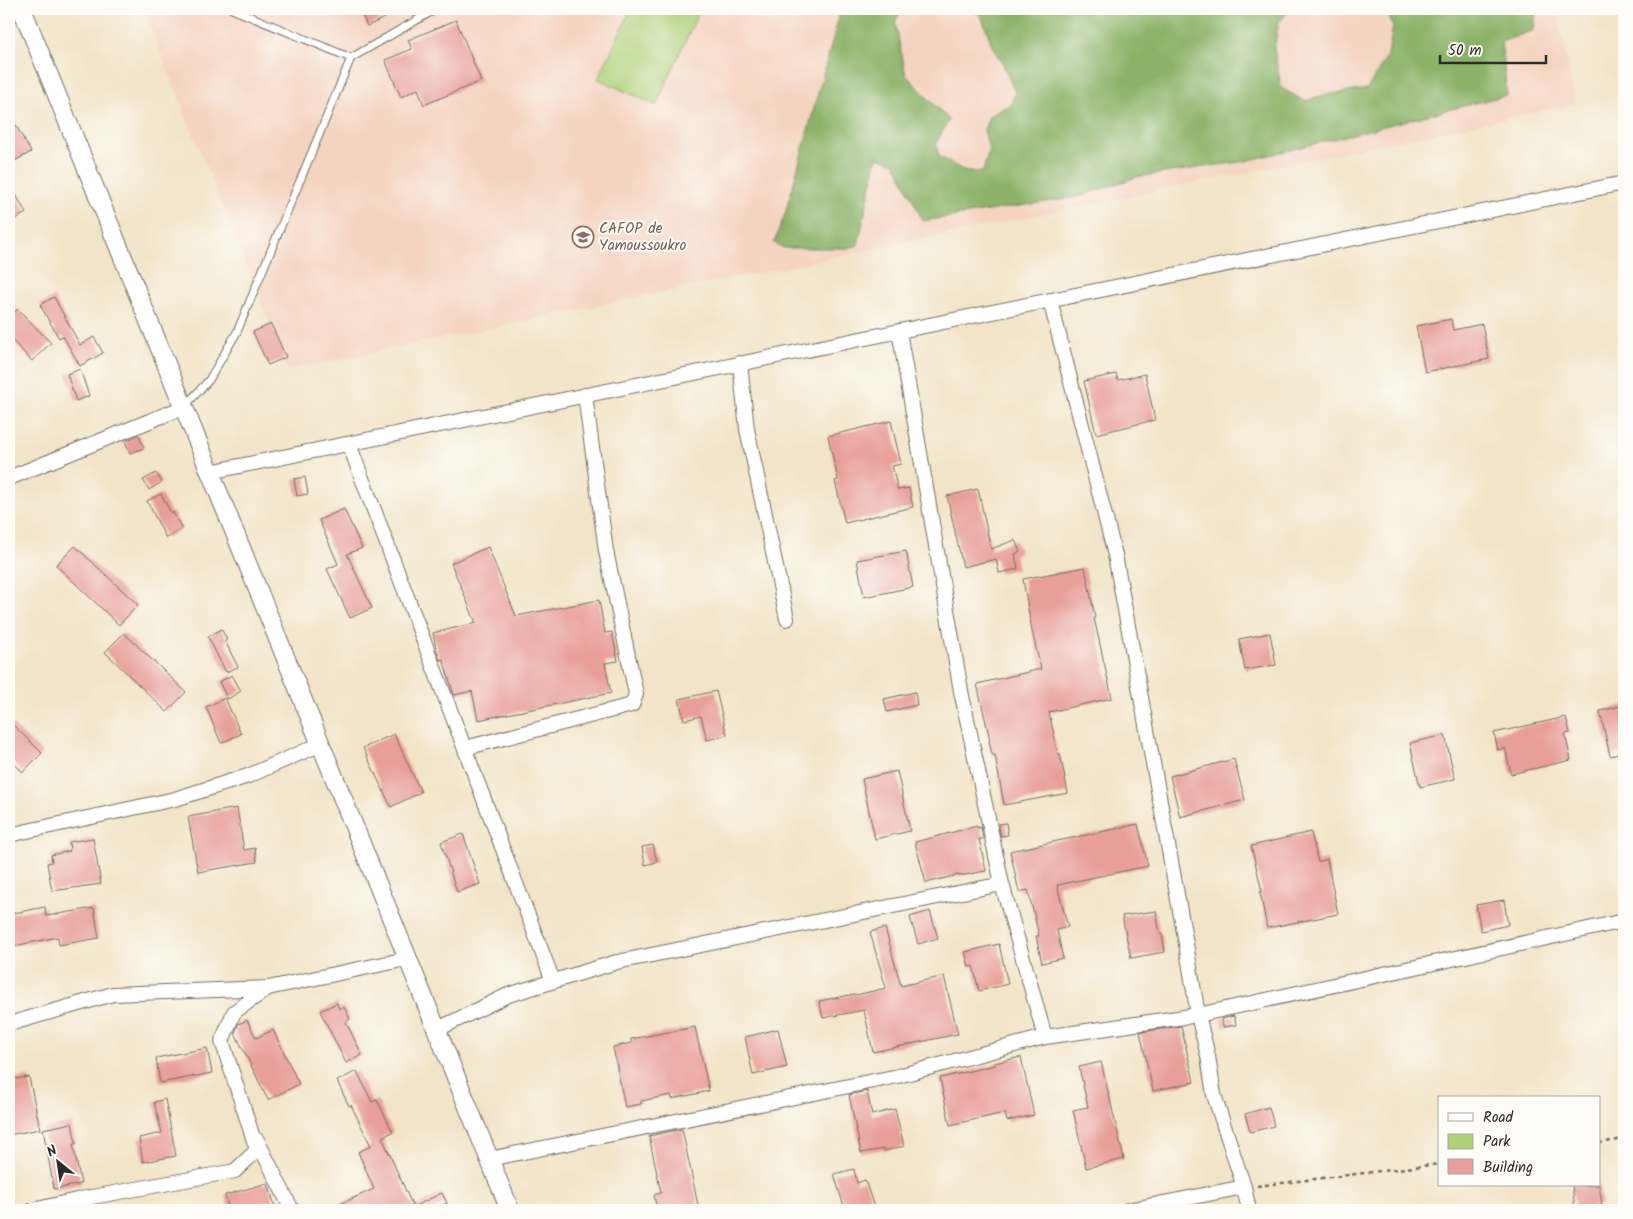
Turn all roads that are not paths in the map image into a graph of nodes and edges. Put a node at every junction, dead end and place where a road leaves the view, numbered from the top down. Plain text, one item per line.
1 (22, 9) edge
2 (232, 9) edge
3 (436, 9) edge
4 (352, 58) junction
5 (1624, 183) edge
6 (1050, 300) junction
7 (899, 331) junction
8 (740, 363) junction
9 (585, 395) junction
10 (184, 407) junction
11 (349, 444) junction
12 (210, 472) junction
13 (9, 478) edge
14 (787, 619) dead end
15 (321, 744) junction
16 (465, 748) junction
17 (9, 835) edge
18 (1002, 884) junction
19 (1624, 921) edge
20 (407, 959) junction
21 (553, 981) junction
22 (268, 988) junction
23 (1198, 1015) junction
24 (9, 1024) edge
25 (436, 1030) junction
26 (1045, 1038) junction
27 (252, 1131) junction
28 (489, 1159) junction
29 (1244, 1188) junction
30 (82, 1204) edge
31 (33, 1210) edge
32 (292, 1210) edge
33 (510, 1210) edge
34 (1128, 1210) edge
35 (1249, 1210) edge

1 - 10 street
2 - 4 lane
3 - 4 lane
4 - 10 lane
5 - 6 street
6 - 7 street
6 - 23 street
7 - 8 street
7 - 18 street
8 - 9 street
8 - 14 street
9 - 11 street
9 - 16 street
10 - 12 street
10 - 13 street
11 - 12 street
11 - 16 street
12 - 15 street
15 - 17 street
15 - 20 street
16 - 21 street
18 - 21 street
18 - 26 street
19 - 23 street
20 - 22 street
20 - 25 street
21 - 25 street
22 - 24 street
22 - 27 street
23 - 26 street
23 - 29 street
25 - 28 street
26 - 28 street
27 - 30 street
27 - 32 street
28 - 33 street
29 - 34 street
29 - 35 street
30 - 31 street

